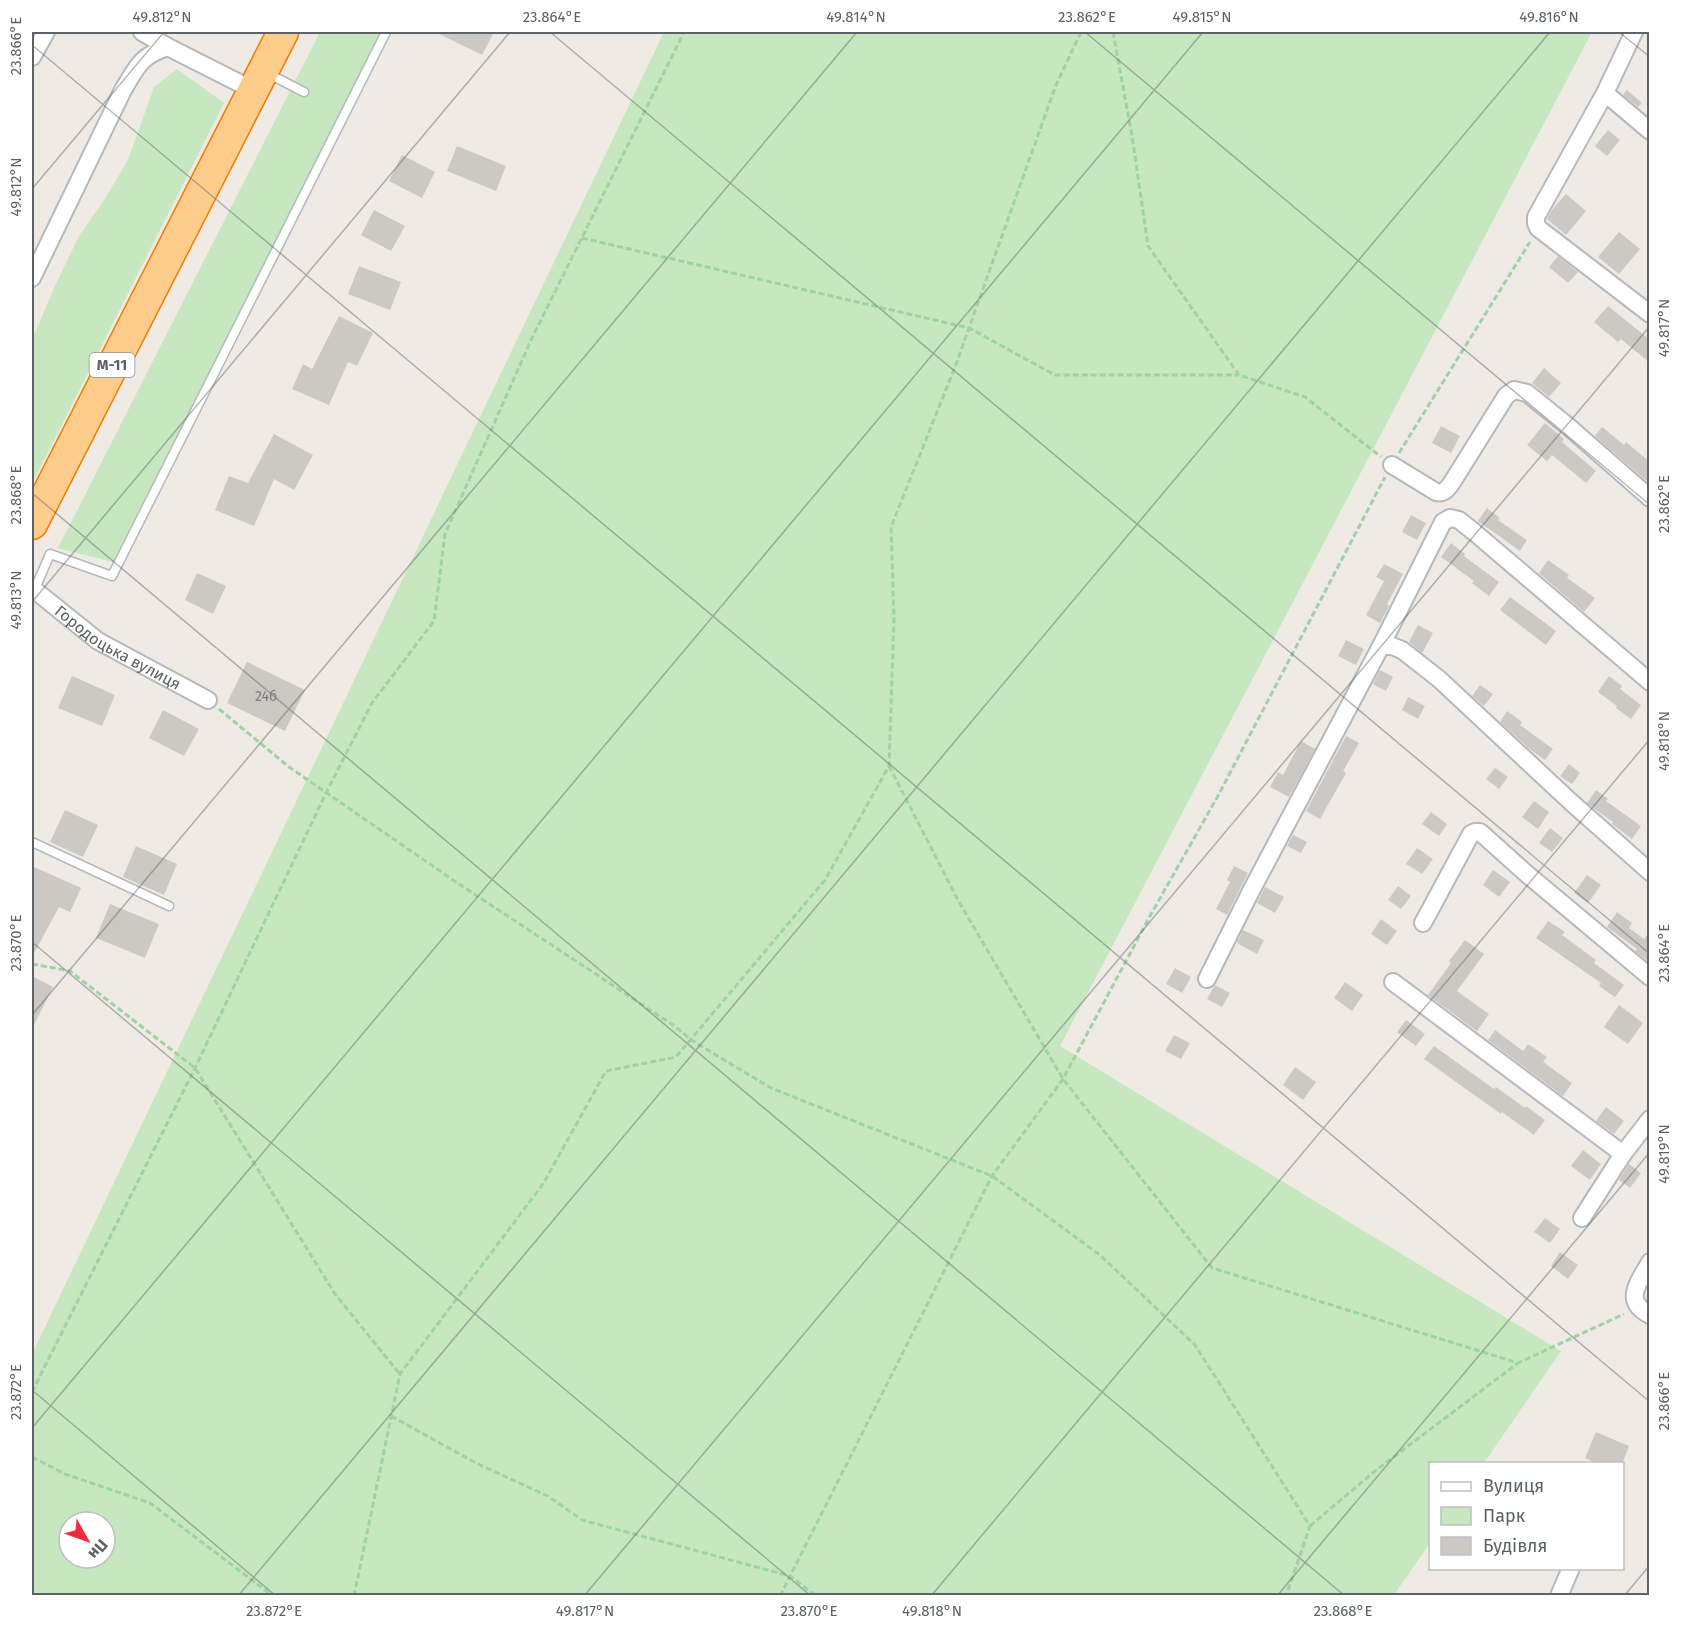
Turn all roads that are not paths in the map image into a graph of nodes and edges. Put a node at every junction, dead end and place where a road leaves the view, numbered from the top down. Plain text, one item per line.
1 (46, 32) edge
2 (142, 32) edge
3 (283, 32) edge
4 (386, 32) edge
5 (1634, 32) edge
6 (168, 47) junction
7 (32, 57) edge
8 (259, 81) junction
9 (304, 92) dead end
10 (1605, 93) junction
11 (1650, 131) edge
12 (32, 278) edge
13 (1650, 314) edge
14 (1392, 465) road end
15 (1650, 498) edge
16 (32, 524) edge
17 (33, 590) edge
18 (1381, 646) junction
19 (1650, 682) edge
20 (208, 700) road end
21 (32, 842) edge
22 (1650, 872) edge
23 (169, 906) dead end
24 (1423, 923) dead end
25 (1650, 976) edge
26 (1207, 979) dead end
27 (1393, 982) dead end
28 (1650, 1119) edge
29 (1623, 1154) junction
30 (1582, 1218) dead end
31 (1650, 1262) edge
32 (1644, 1311) edge
33 (1572, 1570) edge
34 (1559, 1596) edge

1 - 7 street
2 - 6 street
3 - 8 highway, М-11
4 - 17 lane
5 - 10 street
6 - 8 street
6 - 12 street
8 - 9 lane
8 - 16 highway, М-11
10 - 11 street
10 - 13 street
14 - 15 street
17 - 20 street, Городоцька вулиця
18 - 19 street
18 - 22 street
18 - 26 street
21 - 23 lane
24 - 25 street
27 - 29 street
28 - 29 street
29 - 30 street
31 - 32 street
33 - 34 street

